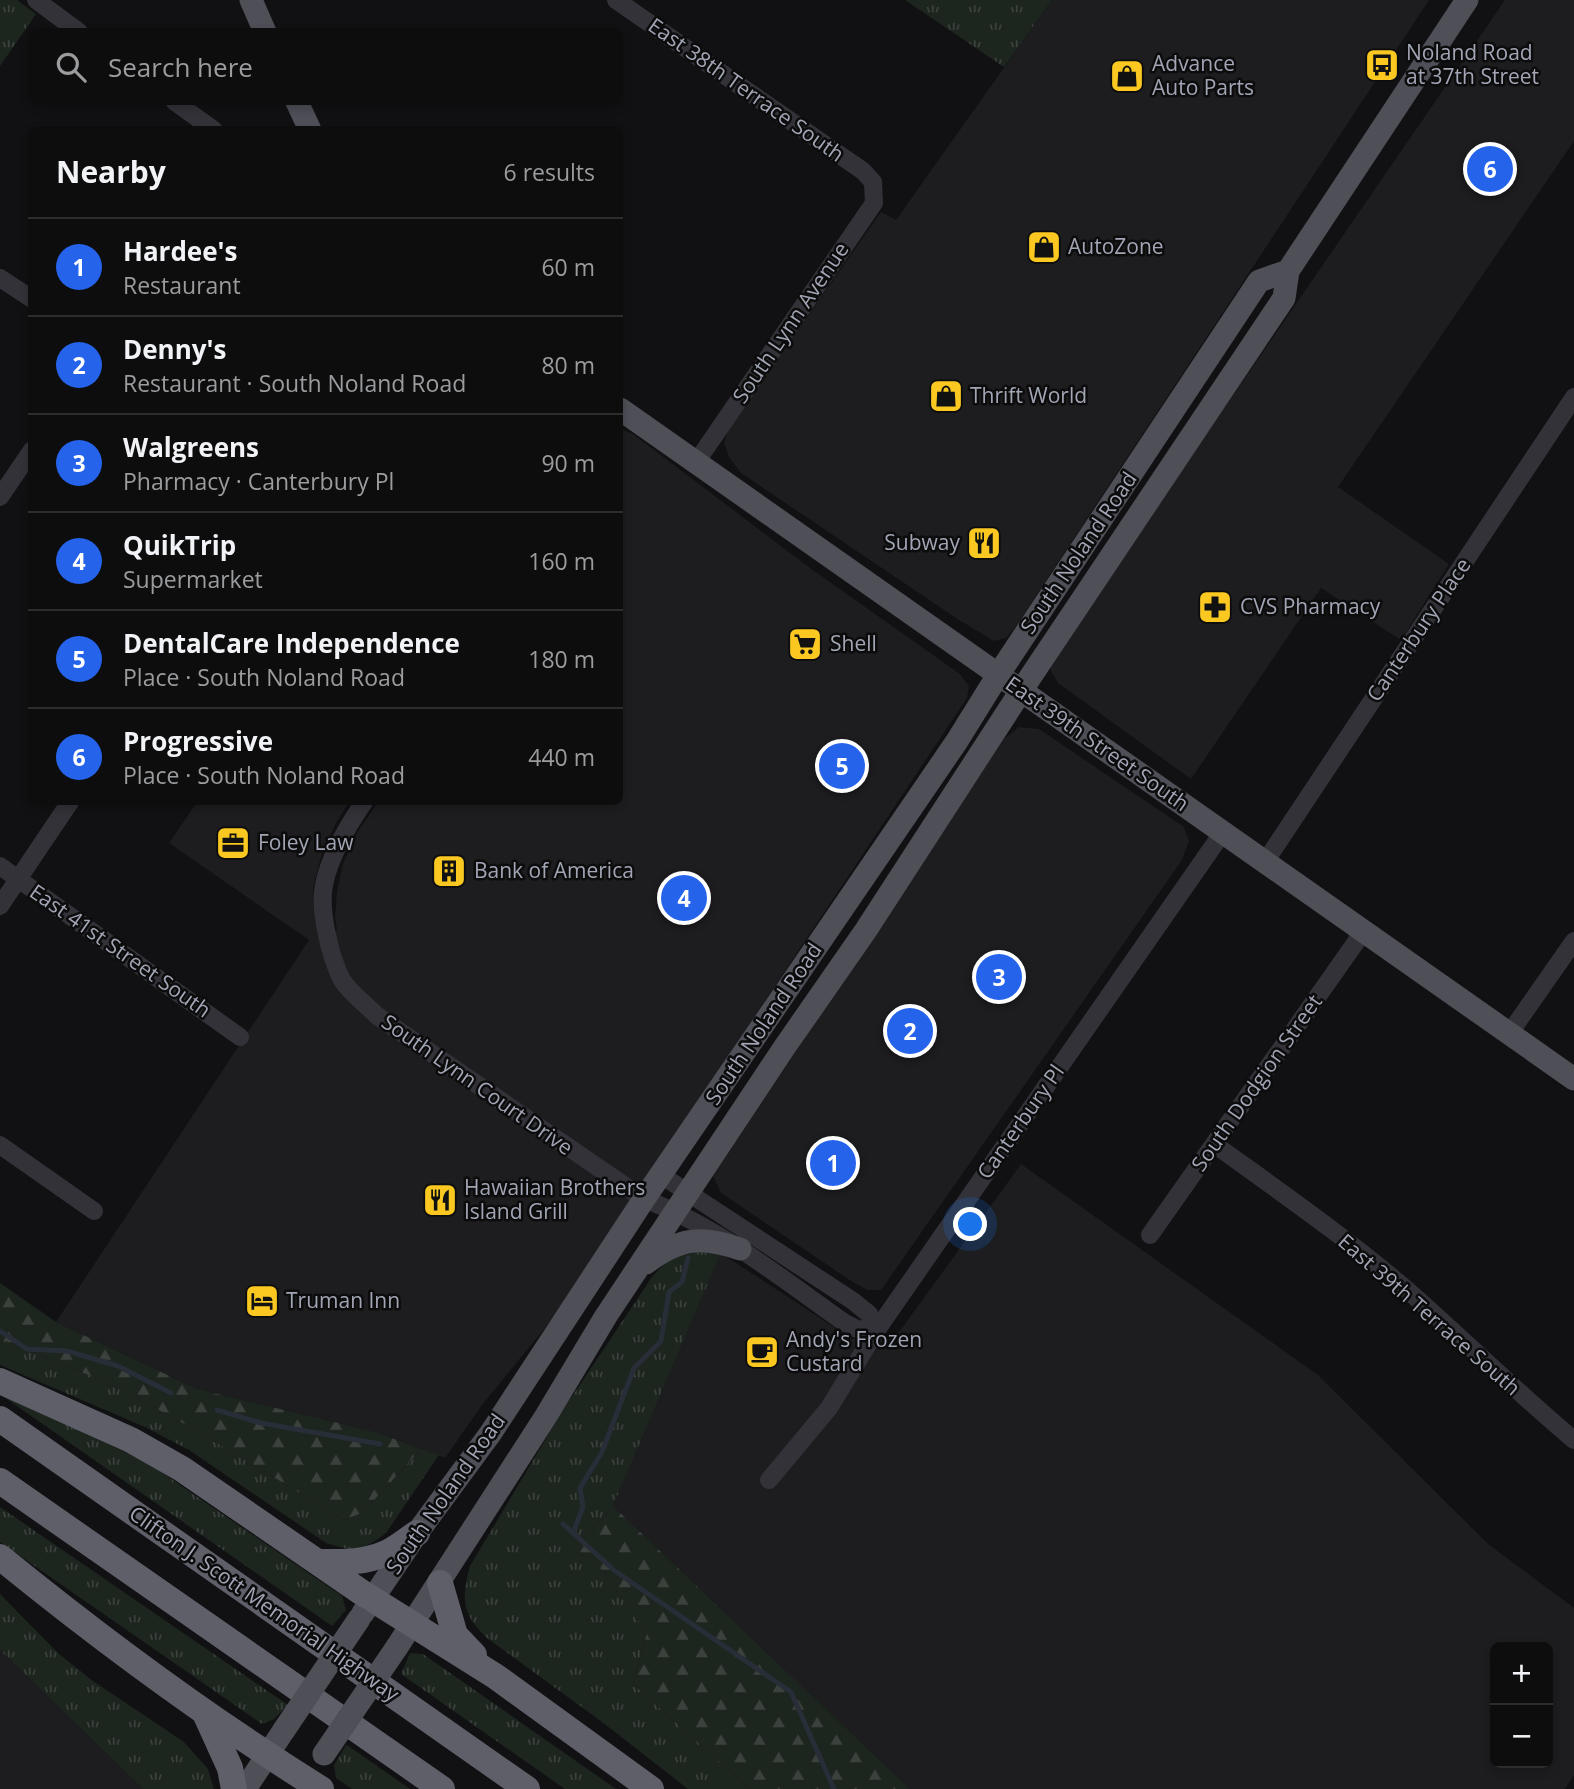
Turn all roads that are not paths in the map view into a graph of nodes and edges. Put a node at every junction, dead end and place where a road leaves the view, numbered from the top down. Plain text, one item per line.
1 (36, 0) edge
2 (251, 0) edge
3 (616, 0) edge
4 (1467, 0) edge
5 (74, 28) edge
6 (263, 28) edge
7 (180, 105) edge
8 (298, 105) edge
9 (209, 126) edge
10 (305, 126) edge
11 (873, 182) joint
12 (1288, 271) junction
13 (0, 278) edge
14 (28, 296) edge
15 (1574, 397) edge
16 (623, 411) edge
17 (28, 456) edge
18 (696, 461) junction
19 (1131, 475) junction
20 (1155, 490) junction
21 (0, 497) edge
22 (998, 675) junction
23 (1021, 691) junction
24 (68, 805) edge
25 (362, 805) edge
26 (1223, 832) junction
27 (1265, 862) junction
28 (0, 866) edge
29 (18, 879) junction
30 (0, 906) edge
31 (1363, 932) junction
32 (1574, 941) edge
33 (1509, 1034) junction
34 (240, 1037) dead end
35 (1574, 1079) edge
36 (1214, 1144) junction
37 (0, 1145) edge
38 (661, 1175) junction
39 (644, 1199) junction
40 (682, 1201) junction
41 (94, 1211) dead end
42 (1150, 1236) dead end
43 (740, 1249) junction
44 (637, 1268) junction
45 (877, 1331) junction
46 (0, 1381) edge
47 (0, 1419) edge
48 (1574, 1440) edge
49 (769, 1479) dead end
50 (0, 1481) edge
51 (417, 1533) junction
52 (0, 1557) edge
53 (318, 1562) junction
54 (440, 1583) junction
55 (366, 1609) junction
56 (413, 1624) junction
57 (495, 1676) junction
58 (204, 1712) junction
59 (267, 1755) junction
60 (310, 1786) edge
61 (234, 1789) edge
62 (246, 1789) edge
63 (442, 1789) edge
64 (527, 1789) edge
65 (651, 1789) edge

1 - 5 street
2 - 6 main road
3 - 11 street, East 38th Terrace South
4 - 12 main road, South Noland Road
7 - 9 street
8 - 10 main road
11 - 18 street, South Lynn Avenue
12 - 19 main road, South Noland Road
12 - 20 main road, South Noland Road
13 - 14 street
15 - 27 street, Canterbury Place
16 - 18 main road, East 39th Street South
17 - 21 street
18 - 22 main road, East 39th Street South
19 - 20 main road
19 - 22 main road, South Noland Road
20 - 23 main road, South Noland Road
22 - 23 main road, East 39th Street South
22 - 38 main road, South Noland Road
23 - 26 main road, East 39th Street South
23 - 40 main road, South Noland Road
24 - 29 street
25 - 39 street, South Lynn Court Drive
26 - 27 main road, East 39th Street South
26 - 45 street, Canterbury Pl
27 - 31 main road, East 39th Street South
28 - 29 street, East 41st Street South
29 - 30 street
29 - 34 street, East 41st Street South
31 - 33 main road, East 39th Street South
31 - 36 street, South Dodgion Street
32 - 33 street
33 - 35 main road, East 39th Street South
36 - 42 street, South Dodgion Street
36 - 48 street, East 39th Terrace South
37 - 41 street
38 - 39 main road, South Noland Road
38 - 40 street, South Lynn Court Drive
39 - 40 street, South Lynn Court Drive
39 - 51 main road, South Noland Road
40 - 43 street, South Lynn Court Drive
40 - 44 main road, South Noland Road
40 - 45 street, South Lynn Court Drive
43 - 44 main road
43 - 45 street, South Lynn Court Drive
44 - 54 main road, South Noland Road
45 - 49 street, Canterbury Pl
46 - 53 highway
47 - 64 highway, Clifton J. Scott Memorial Highway
50 - 63 highway
51 - 53 highway
51 - 55 main road, South Noland Road
52 - 58 highway
53 - 55 highway
54 - 56 main road, South Noland Road
54 - 57 highway
55 - 56 highway
55 - 59 main road, South Noland Road, bridge
56 - 57 highway
56 - 60 main road, South Noland Road, bridge
57 - 65 highway
58 - 59 highway
58 - 61 highway
59 - 60 highway
59 - 62 main road, South Noland Road

